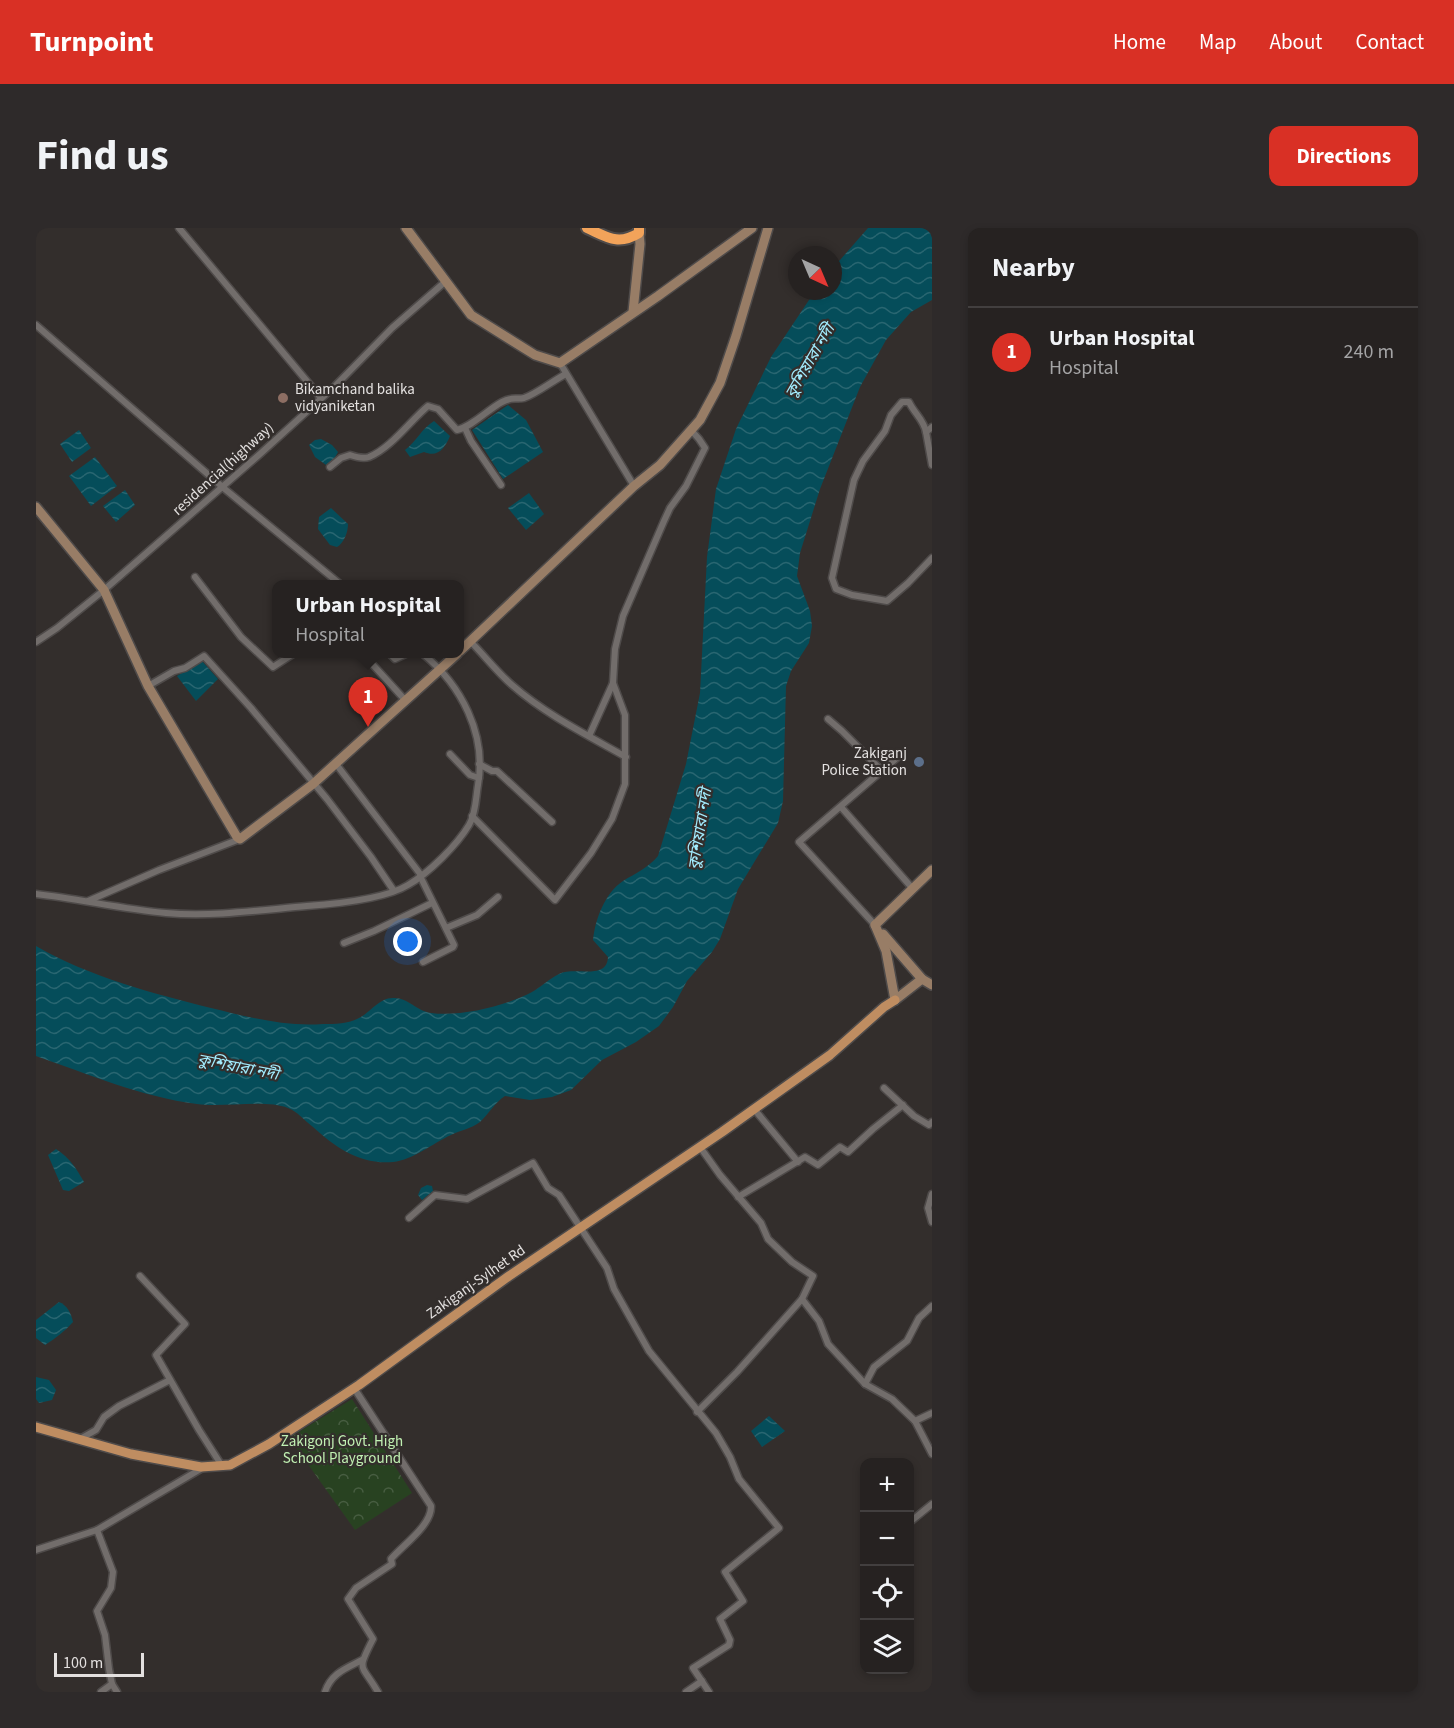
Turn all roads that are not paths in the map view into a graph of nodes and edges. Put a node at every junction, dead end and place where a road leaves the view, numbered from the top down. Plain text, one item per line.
1 (179, 228) edge
2 (406, 228) edge
3 (587, 228) edge
4 (752, 228) edge
5 (768, 228) edge
6 (639, 230) edge
7 (446, 281) junction
8 (633, 312) junction
9 (36, 326) edge
10 (560, 363) junction
11 (566, 374) junction
12 (321, 398) junction
13 (465, 428) junction
14 (929, 429) edge
15 (690, 430) junction
16 (932, 465) edge
17 (330, 467) dead end
18 (501, 485) dead end
19 (222, 486) junction
20 (634, 486) junction
21 (36, 507) edge
22 (932, 558) edge
23 (195, 577) dead end
24 (334, 580) edge
25 (104, 590) junction
26 (470, 641) junction
27 (36, 642) edge
28 (464, 646) edge
29 (287, 658) edge
30 (367, 658) edge
31 (428, 658) edge
32 (452, 658) edge
33 (441, 669) junction
34 (613, 682) junction
35 (148, 686) junction
36 (406, 700) junction
37 (828, 719) dead end
38 (589, 736) junction
39 (450, 754) dead end
40 (899, 756) dead end
41 (626, 757) junction
42 (336, 764) junction
43 (479, 764) junction
44 (880, 770) junction
45 (479, 778) junction
46 (313, 784) junction
47 (842, 807) junction
48 (472, 816) junction
49 (552, 822) dead end
50 (240, 839) junction
51 (932, 870) edge
52 (421, 875) junction
53 (913, 889) junction
54 (394, 891) junction
55 (36, 894) edge
56 (498, 897) dead end
57 (88, 900) junction
58 (432, 903) junction
59 (875, 925) junction
60 (446, 928) junction
61 (344, 943) dead end
62 (423, 962) dead end
63 (922, 979) junction
64 (932, 985) edge
65 (895, 1000) junction
66 (884, 1088) dead end
67 (903, 1105) junction
68 (754, 1109) junction
69 (932, 1122) edge
70 (700, 1147) junction
71 (798, 1162) junction
72 (932, 1194) edge
73 (738, 1197) junction
74 (409, 1218) dead end
75 (932, 1222) edge
76 (581, 1228) junction
77 (140, 1276) dead end
78 (802, 1299) junction
79 (932, 1306) edge
80 (170, 1380) junction
81 (865, 1384) junction
82 (354, 1388) junction
83 (697, 1412) junction
84 (932, 1413) edge
85 (915, 1421) junction
86 (36, 1427) edge
87 (80, 1440) junction
88 (932, 1454) edge
89 (222, 1466) junction
90 (204, 1467) junction
91 (932, 1504) edge
92 (914, 1518) edge
93 (97, 1530) junction
94 (36, 1550) edge
95 (362, 1660) junction
96 (702, 1681) junction
97 (112, 1684) junction
98 (101, 1692) edge
99 (117, 1692) edge
100 (326, 1692) edge
101 (378, 1692) edge
102 (686, 1692) edge
103 (709, 1692) edge

1 - 12 street
2 - 7 street
3 - 6 highway
4 - 8 street
5 - 15 street
6 - 8 street
7 - 10 street
7 - 12 street, residencial(highway)
8 - 10 street
9 - 19 street
10 - 11 street
11 - 13 street
11 - 20 street
12 - 19 street, residencial(highway)
13 - 17 street
13 - 18 street
14 - 16 street
14 - 22 street
15 - 20 street
15 - 34 street
19 - 24 street
19 - 25 street, residencial(highway)
20 - 26 street
21 - 25 street
23 - 29 street
25 - 27 street, residencial(highway)
25 - 35 street
26 - 28 street
26 - 38 street
30 - 36 street
31 - 33 street
32 - 33 street
33 - 36 street
33 - 43 street
34 - 38 street
34 - 41 street
35 - 46 street
35 - 50 street
36 - 42 street
37 - 44 street
38 - 41 street
39 - 45 street
40 - 44 street
41 - 48 street
42 - 46 street
42 - 52 street
43 - 45 street
43 - 49 street
44 - 47 street
45 - 48 street
46 - 50 street
46 - 54 street
47 - 53 street
47 - 59 street
48 - 52 street
50 - 57 street
51 - 53 street
52 - 54 street
52 - 58 street
53 - 59 street
54 - 57 street
55 - 57 street
56 - 60 street
58 - 60 street
58 - 61 street
59 - 63 street
59 - 65 street
60 - 62 street
63 - 64 street
63 - 65 street
65 - 68 main road, Zakiganj-Sylhet Rd
66 - 67 street
67 - 69 street
67 - 71 street
68 - 70 main road, Zakiganj-Sylhet Rd
68 - 71 street
70 - 73 street
70 - 76 main road, Zakiganj-Sylhet Rd
71 - 73 street
72 - 75 street
73 - 78 street
74 - 76 street
76 - 82 main road, Zakiganj-Sylhet Rd
76 - 83 street
77 - 80 street
78 - 81 street
78 - 83 street
79 - 81 street
80 - 87 street
80 - 89 street
81 - 85 street
82 - 89 main road, Zakiganj-Sylhet Rd
82 - 95 street
83 - 96 street
84 - 85 street
85 - 88 street
86 - 87 main road, Zakiganj-Sylhet Rd
87 - 90 main road, Zakiganj-Sylhet Rd
89 - 90 main road, Zakiganj-Sylhet Rd
90 - 93 street
91 - 92 street
93 - 94 street
93 - 97 street
95 - 100 street
95 - 101 street
96 - 102 street
96 - 103 street
97 - 98 street
97 - 99 street

